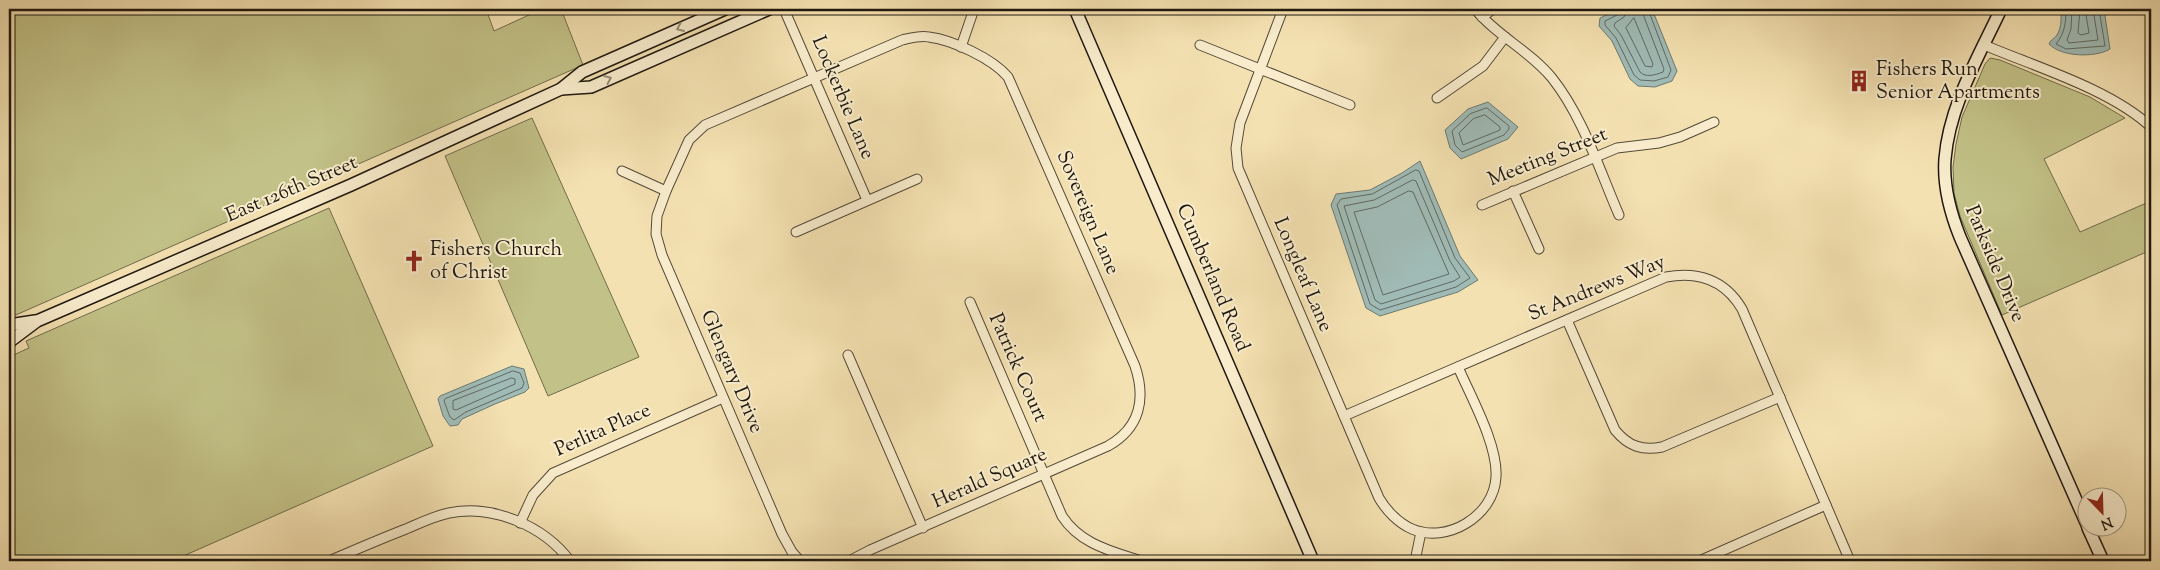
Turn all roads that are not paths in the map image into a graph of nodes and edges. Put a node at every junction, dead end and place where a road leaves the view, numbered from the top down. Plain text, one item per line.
1 (725, 9) edge
2 (770, 9) edge
3 (784, 9) edge
4 (974, 9) edge
5 (1075, 9) edge
6 (1283, 9) edge
7 (1475, 9) edge
8 (1493, 9) edge
9 (2000, 9) edge
10 (1482, 17) junction
11 (1505, 37) junction
12 (1200, 44) dead end
13 (1984, 45) junction
14 (960, 48) junction
15 (1261, 69) junction
16 (814, 77) junction
17 (561, 89) junction
18 (1437, 98) dead end
19 (1350, 104) dead end
20 (1714, 122) dead end
21 (2151, 126) edge
22 (1594, 156) junction
23 (622, 171) dead end
24 (917, 179) dead end
25 (666, 191) junction
26 (1513, 191) junction
27 (867, 200) junction
28 (1482, 204) dead end
29 (1619, 214) dead end
30 (796, 232) dead end
31 (1539, 249) dead end
32 (970, 302) dead end
33 (1567, 320) junction
34 (37, 321) junction
35 (9, 325) edge
36 (9, 342) edge
37 (848, 355) dead end
38 (1458, 367) junction
39 (1780, 397) junction
40 (723, 398) junction
41 (1344, 416) junction
42 (1135, 418) joint
43 (1044, 474) junction
44 (2078, 504) edge
45 (1826, 505) junction
46 (520, 523) junction
47 (923, 528) junction
48 (1421, 532) junction
49 (2093, 538) edge
50 (329, 561) edge
51 (570, 561) edge
52 (800, 561) edge
53 (850, 561) edge
54 (1142, 561) edge
55 (1313, 561) edge
56 (1415, 561) edge
57 (1699, 561) edge
58 (1850, 561) edge
59 (2103, 561) edge

1 -> 17 main road, East 126th Street
17 -> 2 main road, East 126th Street
3 - 16 street, Lockerbie Lane
4 - 14 street
5 - 55 main road, Cumberland Road
6 - 15 street, Longleaf Lane
7 - 10 street
8 - 10 street
9 - 13 main road, Parkside Drive
10 - 11 street
11 - 18 street
11 - 22 street
12 - 15 street
13 - 21 street
13 - 44 main road, Parkside Drive
14 - 16 street, Sovereign Lane
14 - 42 street, Sovereign Lane
15 - 19 street
15 - 41 street, Longleaf Lane
16 - 25 street, Glengary Drive
16 - 27 street, Lockerbie Lane
17 - 34 main road, East 126th Street
20 - 22 street, Meeting Street
22 - 26 street, Meeting Street
22 - 29 street
23 - 25 street
24 - 27 street
25 - 40 street, Glengary Drive
26 - 28 street, Meeting Street
26 - 31 street
27 - 30 street
32 - 43 street, Patrick Court
33 - 38 street, St Andrews Way
33 - 39 street, St Andrews Way
33 - 39 street
34 - 35 main road, East 126th Street
34 - 36 main road, East 126th Street
37 - 47 street
38 - 41 street, St Andrews Way
38 - 48 street
39 - 45 street, St Andrews Way
40 - 46 street, Perlita Place
40 - 52 street, Glengary Drive
41 - 48 street, Longleaf Lane
42 - 43 street, Herald Square
43 - 47 street, Herald Square
43 - 54 street, Patrick Court
45 - 57 street
45 - 58 street, St Andrews Way
46 - 50 street
46 - 51 street
47 - 53 street, Herald Square
48 - 56 street
49 - 59 main road, Parkside Drive

